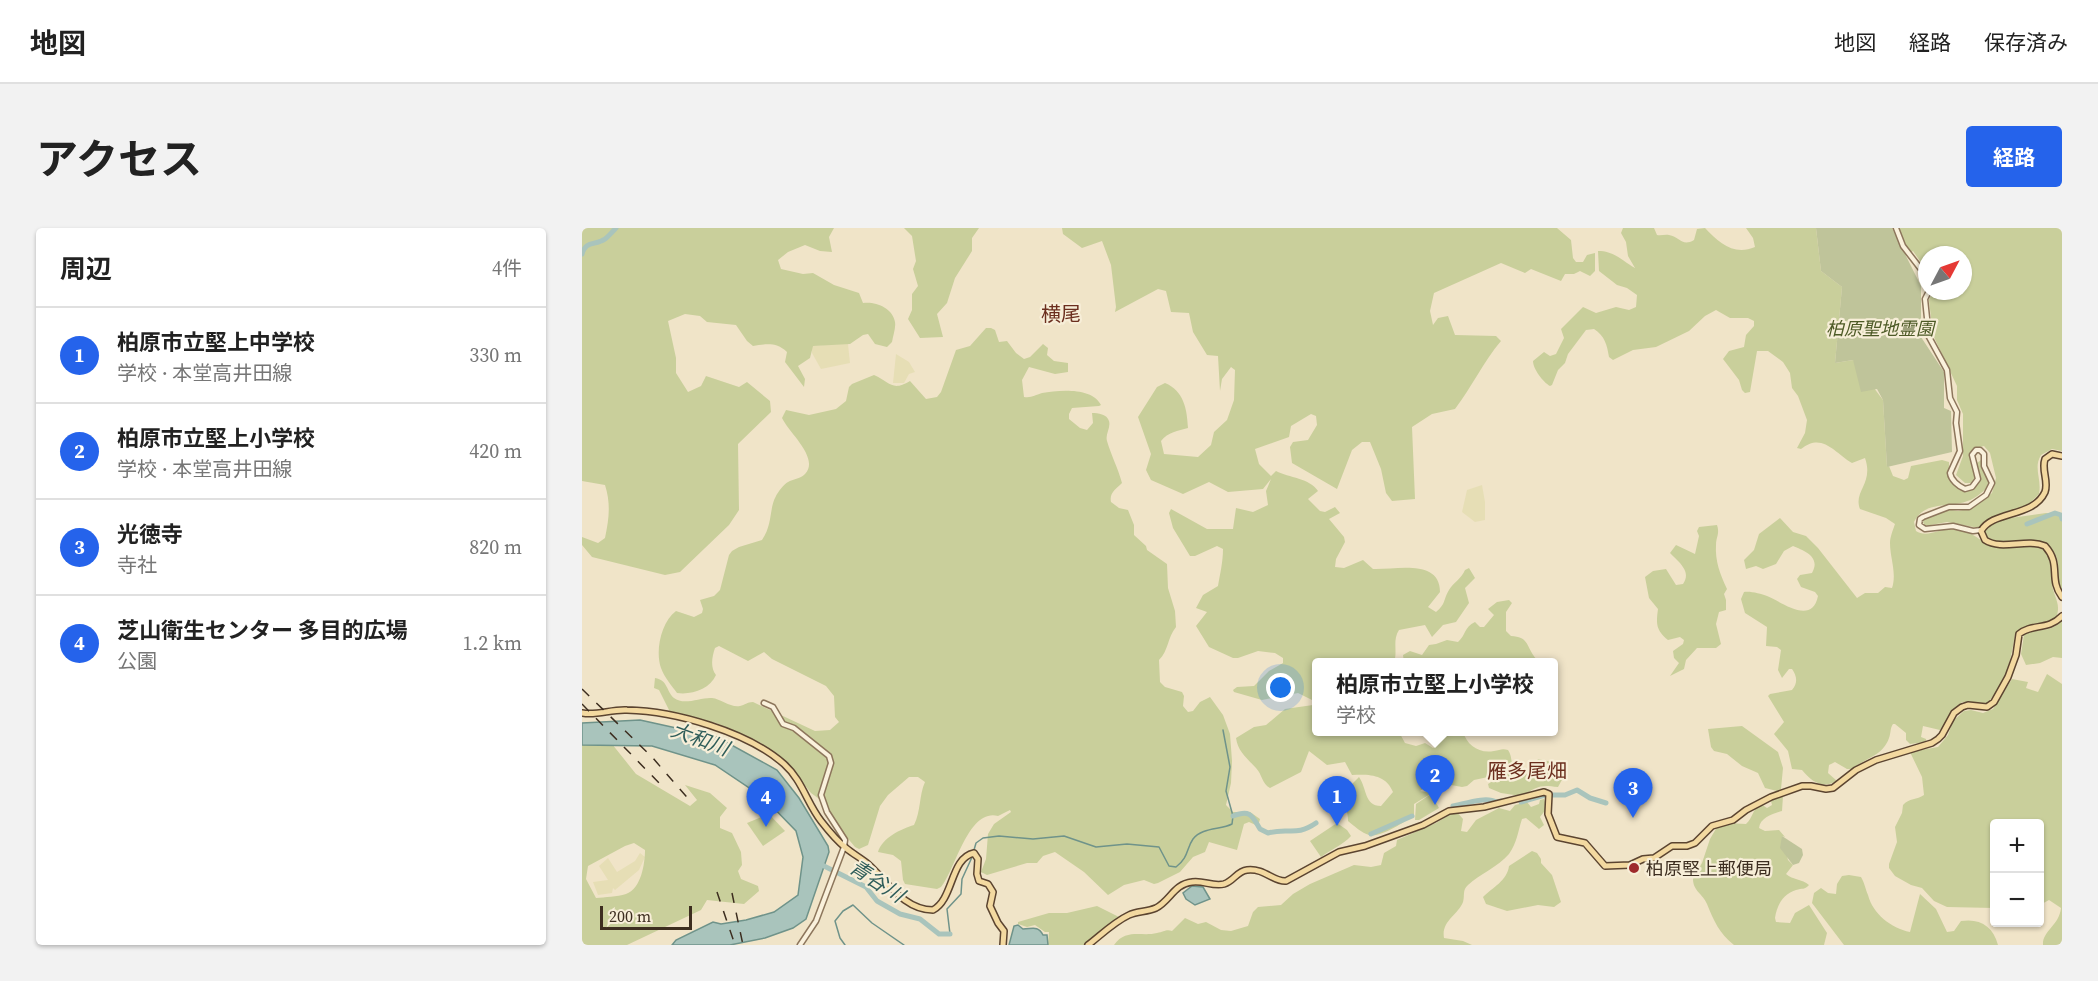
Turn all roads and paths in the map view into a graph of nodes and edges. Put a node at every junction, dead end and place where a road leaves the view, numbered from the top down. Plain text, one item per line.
1 (1896, 228) edge
2 (1918, 264) edge
3 (1925, 300) edge
4 (2062, 456) edge
5 (1982, 529) junction
6 (2062, 597) edge
7 (2062, 616) edge
8 (765, 704) dead end
9 (582, 713) edge
10 (844, 849) junction
11 (800, 945) edge
12 (1003, 945) edge
13 (1088, 945) edge

1 - 2 street
3 - 5 street
4 - 5 main road
5 - 6 main road
7 - 13 main road
8 - 10 street
9 - 10 main road
10 - 11 street
10 - 12 main road

